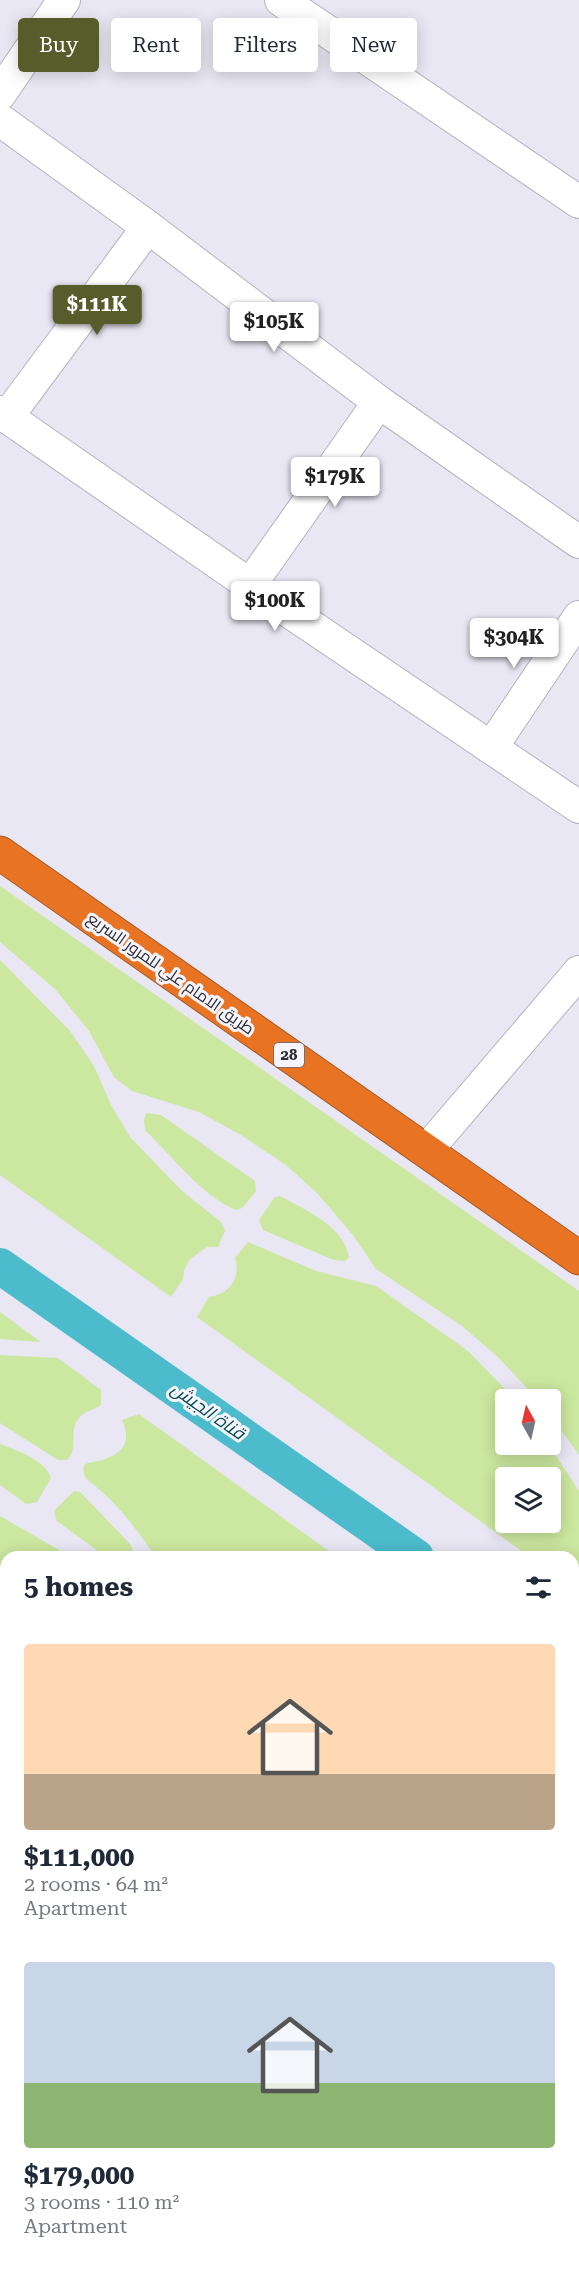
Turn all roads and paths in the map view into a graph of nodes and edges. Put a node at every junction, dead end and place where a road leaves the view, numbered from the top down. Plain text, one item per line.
1 (64, 0) edge
2 (281, 0) edge
3 (0, 94) edge
4 (0, 120) edge
5 (579, 202) edge
6 (148, 226) junction
7 (379, 402) junction
8 (4, 415) edge
9 (579, 542) edge
10 (250, 585) junction
11 (579, 617) edge
12 (491, 748) junction
13 (579, 807) edge
14 (0, 853) edge
15 (579, 972) edge
16 (426, 1151) junction
17 (579, 1258) edge

1 - 3 street
2 - 5 street
4 - 6 street
6 - 7 street
6 - 8 street
7 - 9 street
7 - 10 street
8 - 10 street
10 - 12 street
11 - 12 street
12 - 13 street
14 - 16 highway, طريق الامام علي للمرور السريع / 28
15 - 16 street
16 - 17 highway, طريق الامام علي للمرور السريع / 28

